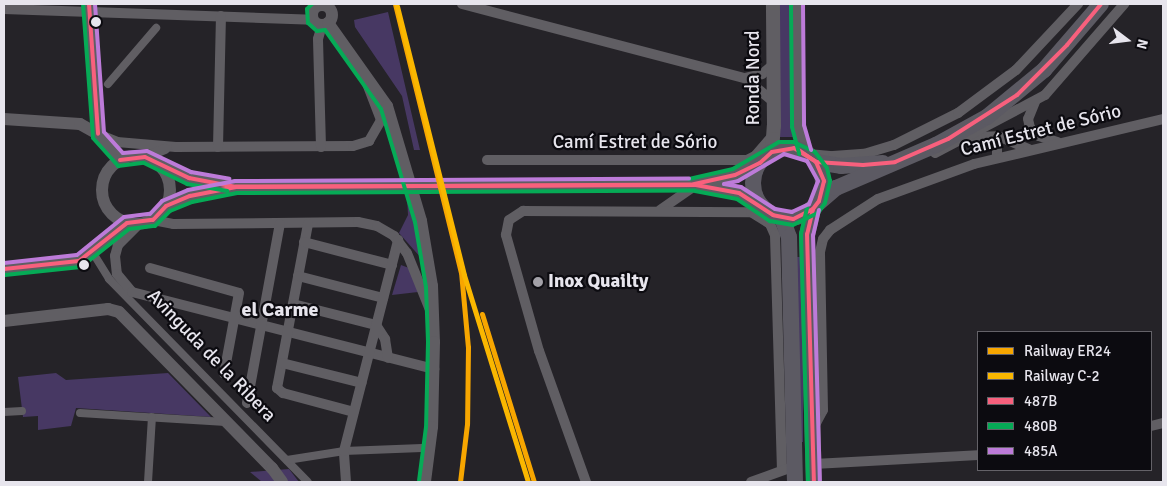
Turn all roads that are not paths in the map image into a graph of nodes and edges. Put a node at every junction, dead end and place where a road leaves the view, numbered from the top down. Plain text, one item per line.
1 (462, 4) edge
2 (773, 4) edge
3 (797, 4) edge
4 (1078, 4) edge
5 (1101, 4) edge
6 (1124, 4) edge
7 (325, 5) edge
8 (38, 7) edge
9 (4, 9) edge
10 (89, 9) edge
11 (221, 16) junction
12 (321, 23) junction
13 (156, 28) dead end
14 (774, 64) junction
15 (362, 71) junction
16 (745, 78) junction
17 (108, 84) dead end
18 (774, 102) junction
19 (1034, 102) junction
20 (4, 119) edge
21 (1163, 119) edge
22 (98, 134) junction
23 (773, 135) junction
24 (983, 135) junction
25 (970, 137) junction
26 (1059, 142) junction
27 (176, 147) junction
28 (218, 147) junction
29 (321, 147) junction
30 (1029, 149) junction
31 (810, 156) junction
32 (145, 157) junction
33 (997, 157) junction
34 (766, 158) junction
35 (120, 160) junction
36 (487, 160) dead end
37 (895, 162) junction
38 (160, 166) junction
39 (877, 171) junction
40 (693, 185) junction
41 (236, 187) junction
42 (166, 206) junction
43 (761, 206) junction
44 (814, 207) junction
45 (660, 210) junction
46 (152, 220) junction
47 (133, 224) junction
48 (280, 224) junction
49 (308, 224) junction
50 (778, 224) junction
51 (398, 240) junction
52 (304, 242) junction
53 (93, 253) junction
54 (392, 265) junction
55 (789, 265) junction
56 (150, 268) dead end
57 (4, 269) edge
58 (298, 276) junction
59 (776, 282) junction
60 (383, 298) junction
61 (293, 304) junction
62 (434, 318) junction
63 (235, 320) junction
64 (4, 321) edge
65 (376, 325) junction
66 (261, 326) junction
67 (287, 333) junction
68 (369, 353) junction
69 (388, 358) junction
70 (282, 363) junction
71 (434, 368) junction
72 (224, 374) dead end
73 (362, 383) junction
74 (247, 403) dead end
75 (22, 411) dead end
76 (4, 412) edge
77 (354, 412) junction
78 (80, 413) dead end
79 (152, 417) junction
80 (228, 422) junction
81 (812, 430) junction
82 (422, 448) dead end
83 (344, 451) junction
84 (977, 455) edge
85 (286, 460) junction
86 (814, 464) junction
87 (790, 473) edge
88 (148, 482) edge
89 (282, 482) edge
90 (308, 482) edge
91 (346, 482) edge
92 (425, 482) edge
93 (586, 482) edge
94 (751, 482) edge
95 (814, 482) edge

1 - 16 street
2 - 14 main road, Ronda Nord
3 - 31 main road
4 - 31 street
5 - 37 main road
6 - 19 street
7 - 12 street
8 - 9 street
8 - 10 street
10 - 11 street
10 - 22 street
11 - 12 street
11 - 28 street
12 - 15 street
12 - 29 street
13 - 17 street
14 - 16 street
14 - 18 main road, Ronda Nord
15 - 29 street
15 - 62 street
16 - 18 street
18 - 23 main road, Ronda Nord
19 - 25 street
19 - 26 street
20 - 22 street
21 - 26 street, Camí Estret de Sório
22 - 27 street
22 - 35 street
23 - 34 main road, Ronda Nord
23 - 36 street, Camí Estret de Sório
24 - 25 street
24 - 30 street
24 - 33 street
25 - 39 street
26 - 30 street, Camí Estret de Sório
27 - 28 street
27 - 32 street
28 - 29 street
30 - 33 street, Camí Estret de Sório
31 - 34 main road
31 - 37 main road
31 - 44 main road
32 - 35 street
32 - 38 street
33 - 81 street, Camí Estret de Sório
34 - 40 street
34 - 43 main road
35 - 47 street
37 - 39 main road
38 - 41 street
38 - 42 street
39 - 44 main road
40 - 41 street
40 - 43 street
40 - 45 street
41 - 42 street
42 - 46 street
43 - 50 main road
44 - 50 main road
44 - 81 main road
45 - 50 street
45 - 93 street
46 - 47 street
46 - 48 street
47 - 53 street
47 - 63 street
48 - 49 street
48 - 66 street
49 - 51 street
49 - 52 street
50 - 55 main road
50 - 59 street
51 - 54 street
51 - 62 street
52 - 54 street
52 - 58 street
53 - 57 street
53 - 85 street, Avinguda de la Ribera
54 - 60 street
55 - 59 street
55 - 87 main road
56 - 63 street
58 - 60 street
58 - 61 street
59 - 87 street
60 - 65 street
61 - 65 street
61 - 67 street
62 - 71 street
63 - 66 street
63 - 72 street
64 - 80 street, Avinguda de la Ribera
65 - 68 street
65 - 69 street
66 - 67 street
66 - 74 street
67 - 68 street
67 - 70 street
68 - 69 street
68 - 73 street
69 - 71 street
70 - 73 street
70 - 77 street
71 - 92 street
73 - 77 street
75 - 76 street
77 - 83 street
78 - 79 street
79 - 80 street
79 - 88 street
80 - 89 street, Avinguda de la Ribera
81 - 86 main road
82 - 83 street
83 - 85 street
83 - 91 street
84 - 86 street
85 - 90 street, Avinguda de la Ribera
86 - 95 main road
87 - 94 street

